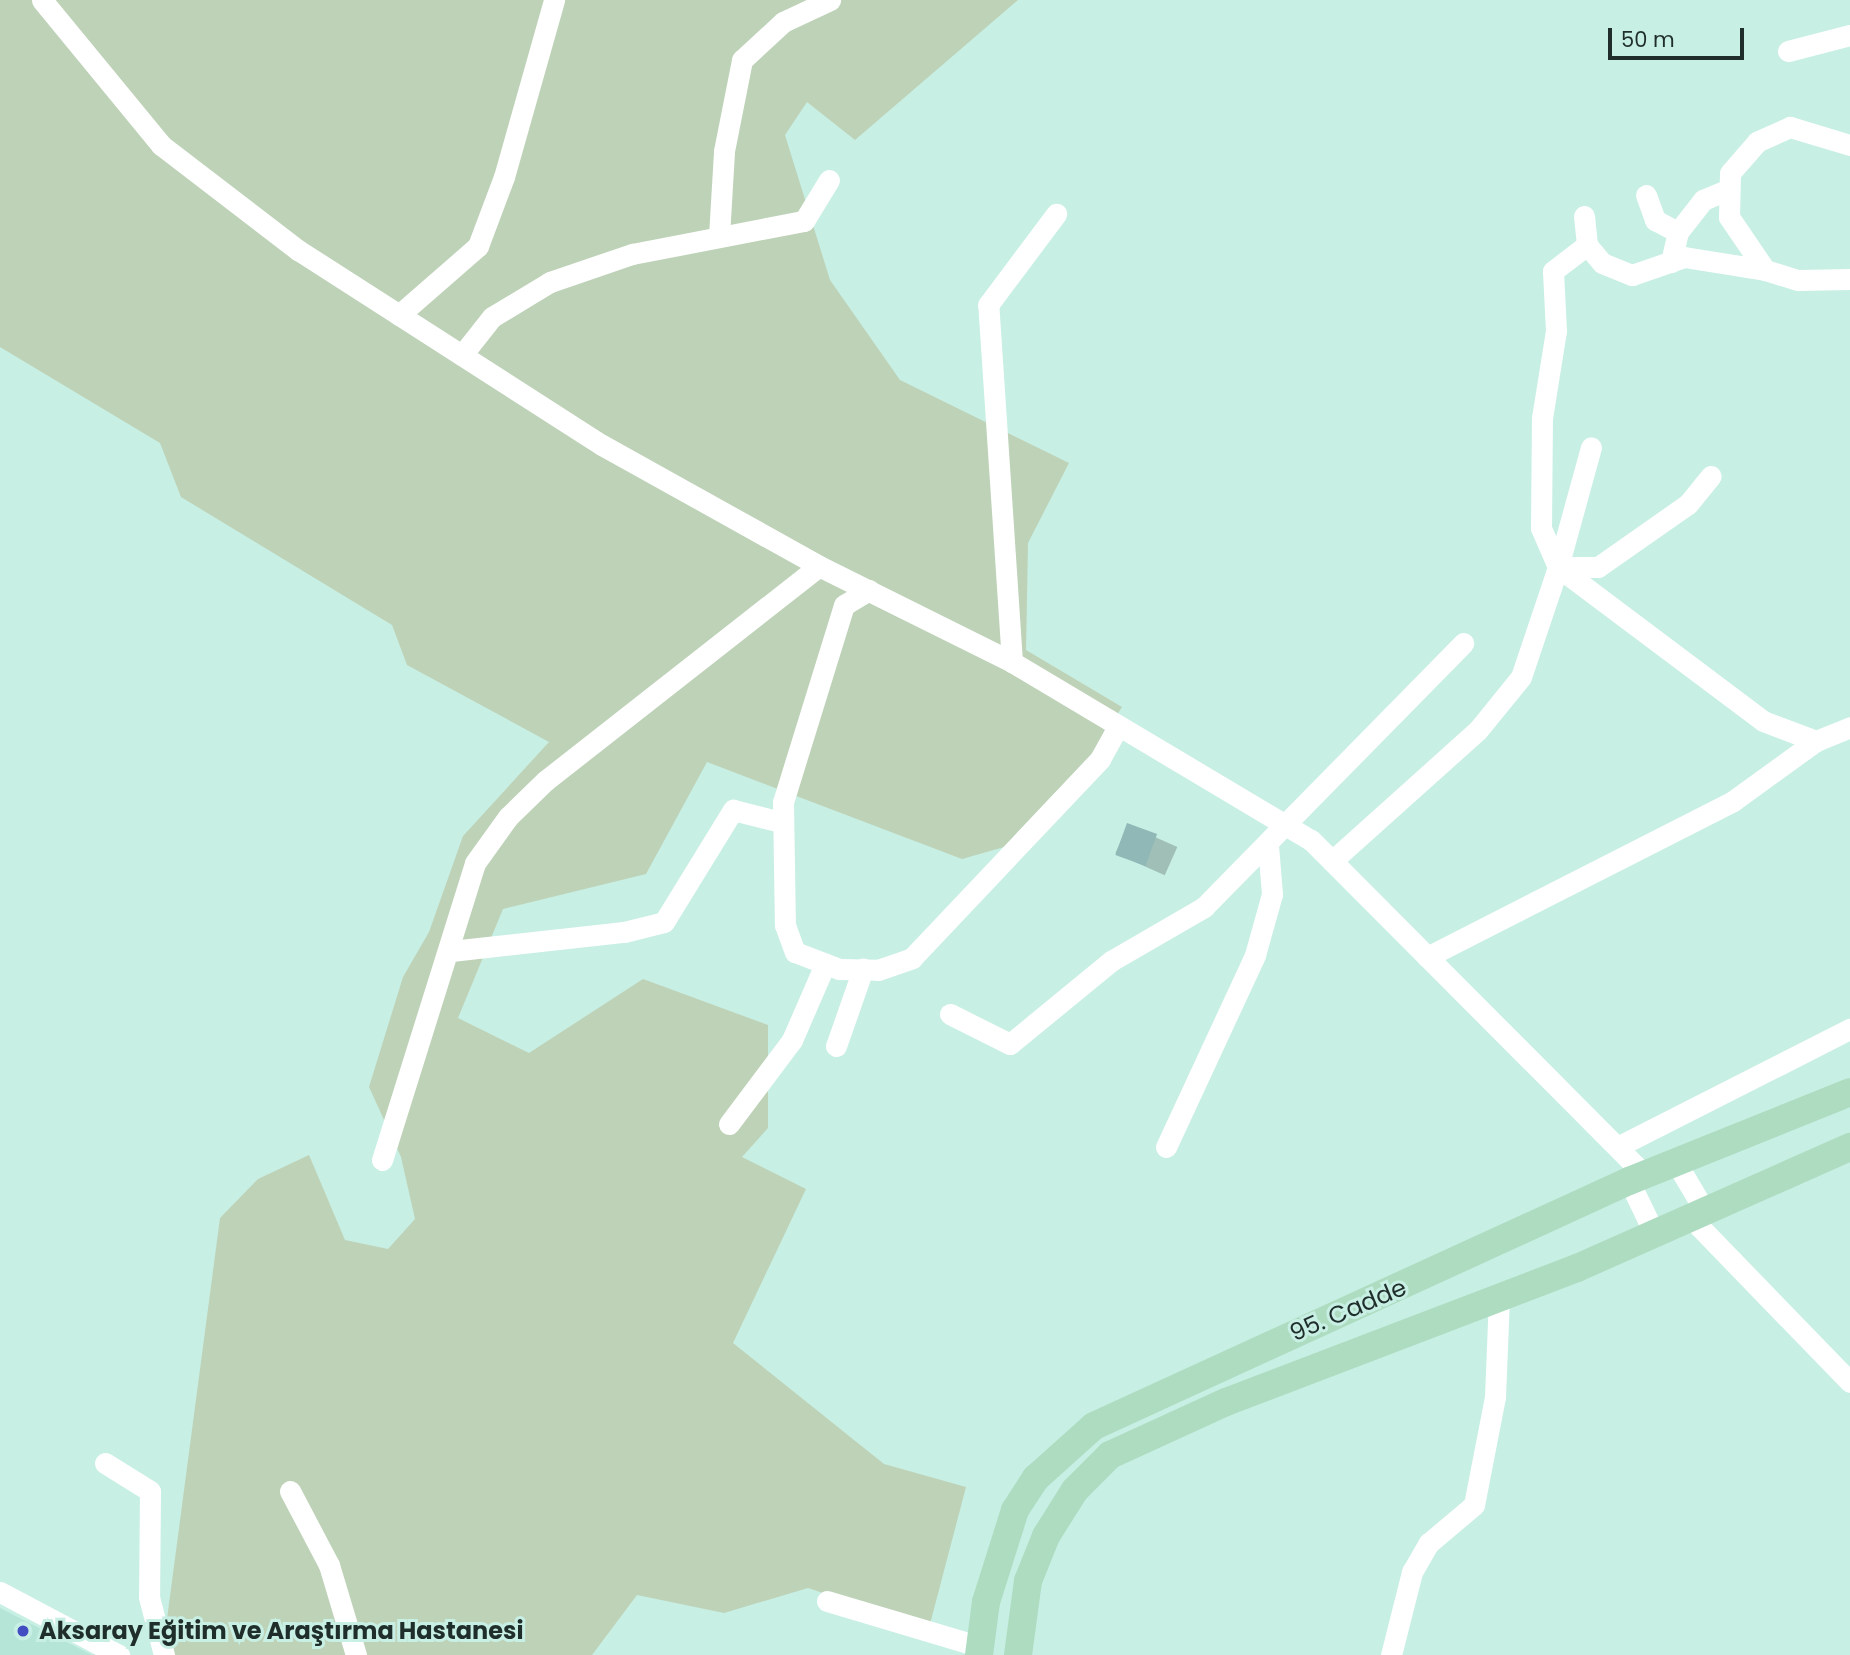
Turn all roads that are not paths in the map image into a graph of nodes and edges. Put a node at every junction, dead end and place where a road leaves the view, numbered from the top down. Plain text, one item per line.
1 (42, 0) edge
2 (554, 0) edge
3 (830, 0) edge
4 (1850, 35) edge
5 (1788, 51) dead end
6 (1850, 145) edge
7 (829, 180) dead end
8 (1730, 189) junction
9 (1646, 195) dead end
10 (1056, 214) dead end
11 (1584, 216) dead end
12 (1678, 232) junction
13 (719, 236) junction
14 (1587, 245) junction
15 (1671, 262) junction
16 (1765, 270) junction
17 (1850, 279) edge
18 (399, 315) junction
19 (462, 355) junction
20 (1591, 447) dead end
21 (1711, 476) dead end
22 (819, 566) junction
23 (1558, 567) junction
24 (869, 590) junction
25 (1463, 643) dead end
26 (1012, 662) junction
27 (1118, 726) junction
28 (1850, 727) edge
29 (1816, 741) junction
30 (780, 822) junction
31 (1288, 827) junction
32 (1268, 845) junction
33 (1332, 861) junction
34 (451, 951) junction
35 (1427, 957) junction
36 (825, 964) junction
37 (863, 969) junction
38 (950, 1014) dead end
39 (1850, 1029) edge
40 (836, 1046) dead end
41 (1850, 1092) edge
42 (729, 1124) dead end
43 (1621, 1145) junction
44 (1166, 1147) dead end
45 (1850, 1147) edge
46 (382, 1160) dead end
47 (1677, 1164) junction
48 (1637, 1178) junction
49 (1699, 1216) junction
50 (1655, 1235) junction
51 (1499, 1299) junction
52 (1850, 1382) edge
53 (106, 1463) dead end
54 (290, 1491) dead end
55 (0, 1592) edge
56 (827, 1601) dead end
57 (978, 1651) edge
58 (119, 1655) edge
59 (164, 1655) edge
60 (356, 1655) edge
61 (1018, 1655) edge
62 (1391, 1655) edge

1 - 18 street
2 - 18 street
3 - 13 street
4 - 5 street
6 - 8 street
7 - 13 street
8 - 12 street
8 - 16 street
9 - 12 street
10 - 26 street
11 - 14 street
12 - 15 street
13 - 19 street
14 - 15 street
14 - 23 street
15 - 16 street
16 - 17 street
18 - 19 street
19 - 22 street
20 - 23 street
21 - 23 street
22 - 24 street
22 - 34 street
23 - 29 street
23 - 33 street
24 - 26 street
24 - 30 street
25 - 31 street
26 - 27 street
27 - 31 street
27 - 37 street
28 - 29 street
29 - 35 street
30 - 34 street
30 - 36 street
31 - 32 street
31 - 33 street
32 - 38 street
32 - 44 street
33 - 35 street
34 - 46 street
35 - 43 street
36 - 37 street
36 - 42 street
37 - 40 street
39 - 43 street
41 - 47 main road, 95. Cadde
43 - 48 street
45 - 49 main road, 95. Cadde
47 - 48 main road, 95. Cadde
47 - 49 street
48 - 50 street
48 - 57 main road, 95. Cadde
49 - 50 main road, 95. Cadde
49 - 52 street
50 - 51 main road, 95. Cadde
51 - 61 main road, 95. Cadde
51 - 62 street
53 - 59 street
54 - 60 street
55 - 58 street
56 - 57 street

